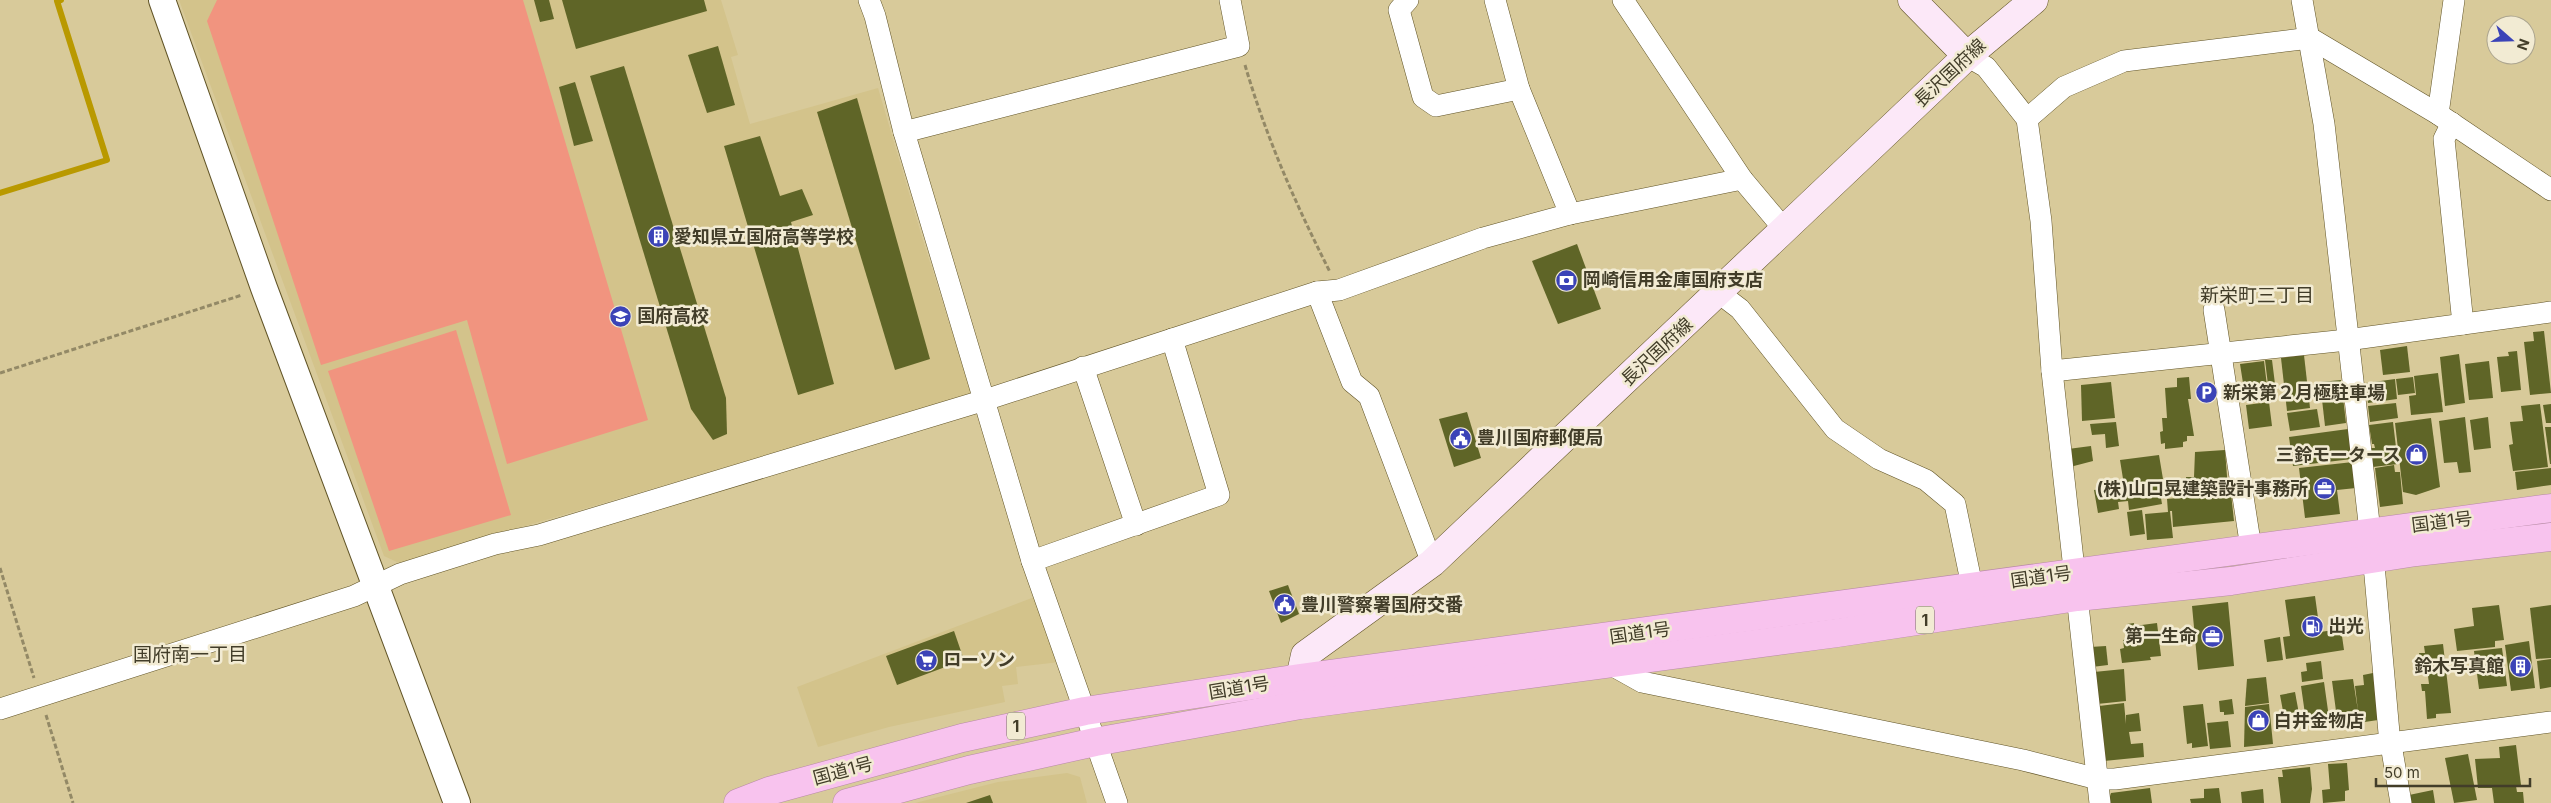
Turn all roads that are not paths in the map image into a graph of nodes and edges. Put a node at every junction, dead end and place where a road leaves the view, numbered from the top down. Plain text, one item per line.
1 (162, 0) edge
2 (869, 0) edge
3 (1230, 0) edge
4 (1408, 0) edge
5 (1495, 0) edge
6 (1623, 0) edge
7 (1912, 0) edge
8 (2034, 0) edge
9 (2302, 0) edge
10 (2454, 0) edge
11 (2310, 38) junction
12 (1967, 56) junction
13 (1519, 89) junction
14 (2445, 119) junction
15 (2027, 120) junction
16 (904, 132) junction
17 (1742, 179) junction
18 (2551, 190) edge
19 (1570, 214) junction
20 (1784, 229) junction
21 (1317, 292) junction
22 (1719, 293) junction
23 (2214, 310) dead end
24 (2551, 312) edge
25 (2463, 324) junction
26 (1172, 339) junction
27 (2347, 340) junction
28 (2221, 353) junction
29 (1083, 367) junction
30 (2052, 371) junction
31 (985, 400) junction
32 (2551, 508) edge
33 (1136, 525) junction
34 (2370, 532) junction
35 (2551, 537) edge
36 (2251, 548) junction
37 (2373, 559) junction
38 (1032, 561) junction
39 (1432, 563) junction
40 (2076, 584) junction
41 (376, 586) junction
42 (1972, 586) junction
43 (1608, 663) junction
44 (1300, 678) junction
45 (1300, 705) junction
46 (0, 709) edge
47 (1085, 711) junction
48 (2551, 722) edge
49 (1095, 742) junction
50 (2391, 743) junction
51 (2098, 779) junction
52 (456, 803) edge
53 (738, 803) edge
54 (847, 803) edge
55 (1117, 803) edge
56 (2100, 803) edge
57 (2401, 803) edge

1 - 41 street
2 - 16 street
3 - 16 street
4 - 13 street
5 - 13 street
6 - 17 street
7 - 12 main road
8 - 12 main road, 長沢国府線
9 - 11 street
10 - 14 street
11 - 14 street
11 - 15 street
11 - 27 street
12 - 15 street
12 - 20 main road, 長沢国府線
13 - 19 street
14 - 18 street
14 - 25 street
15 - 30 street
16 - 31 street
17 - 19 street
17 - 20 street
19 - 21 street
20 - 22 main road, 長沢国府線
21 - 26 street
21 - 39 street
22 - 39 main road, 長沢国府線
22 - 42 street
23 - 28 street
24 - 25 street
25 - 27 street
26 - 29 street
26 - 33 street
27 - 28 street
27 - 34 street
28 - 30 street
28 - 36 street
29 - 31 street
29 - 33 street
30 - 40 street
31 - 38 street
31 - 41 street
32 - 34 highway, 国道1号 / 1
33 - 38 street
34 - 36 highway, 国道1号 / 1
34 - 37 street
35 - 37 highway, 国道1号 / 1
36 - 40 highway, 国道1号 / 1
37 - 40 highway, 国道1号 / 1
37 - 50 street
38 - 47 street
39 - 44 main road, 長沢国府線
40 - 42 highway, 国道1号 / 1
40 - 43 highway, 国道1号 / 1
40 - 51 street
41 - 46 street
41 - 52 street
42 - 44 highway, 国道1号 / 1
43 - 45 highway, 国道1号 / 1
43 - 51 street
44 - 45 main road, 長沢国府線
44 - 47 highway, 国道1号 / 1
45 - 49 highway, 国道1号 / 1
47 - 49 street
47 - 53 highway, 国道1号 / 1
48 - 50 street
49 - 54 highway, 国道1号 / 1
49 - 55 street
50 - 51 street
50 - 57 street
51 - 56 street

